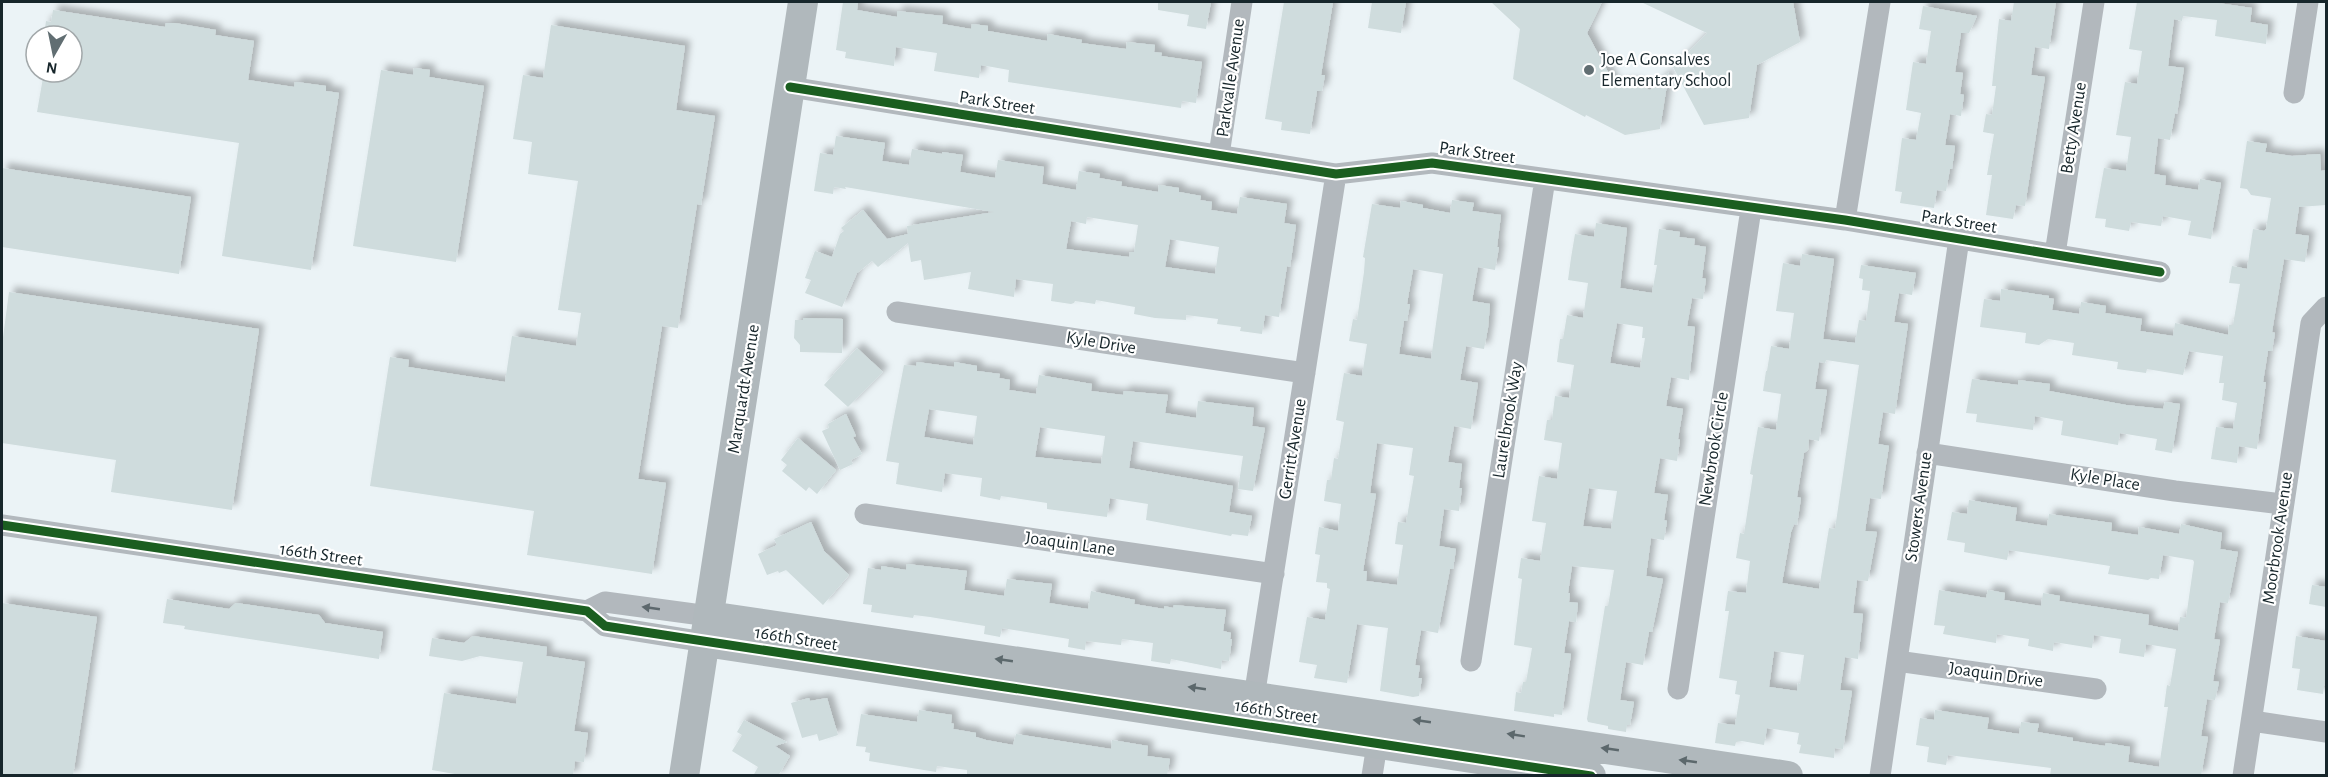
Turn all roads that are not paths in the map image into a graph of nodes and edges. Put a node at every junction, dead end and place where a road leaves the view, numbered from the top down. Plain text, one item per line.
1 (803, 2) edge
2 (1242, 2) edge
3 (1880, 2) edge
4 (2094, 2) edge
5 (2308, 2) edge
6 (790, 87) junction
7 (2294, 93) dead end
8 (1220, 155) junction
9 (1336, 174) junction
10 (1545, 179) junction
11 (1751, 209) junction
12 (1845, 220) junction
13 (1959, 239) junction
14 (2055, 254) junction
15 (2160, 272) dead end
16 (2326, 307) edge
17 (897, 312) dead end
18 (1305, 374) junction
19 (1927, 453) junction
20 (2282, 504) junction
21 (865, 514) dead end
22 (2, 525) edge
23 (1274, 574) junction
24 (707, 629) junction
25 (1471, 661) dead end
26 (1897, 661) junction
27 (1678, 689) dead end
28 (2096, 689) dead end
29 (1252, 710) junction
30 (2252, 721) junction
31 (1379, 729) junction
32 (2326, 732) edge
33 (684, 776) edge
34 (1372, 776) edge
35 (1591, 776) edge
36 (1788, 776) edge
37 (1880, 776) edge
38 (2243, 776) edge

1 - 6 street, Marquardt Avenue
2 - 8 street, Parkvalle Avenue
3 - 12 street
4 - 14 street, Betty Avenue
5 - 7 street
6 - 8 street, Park Street
6 - 24 street, Marquardt Avenue
8 - 9 street, Park Street
9 - 10 street, Park Street
9 - 18 street, Gerritt Avenue
10 - 11 street, Park Street
10 - 25 street, Laurelbrook Way
11 - 12 street, Park Street
11 - 27 street, Newbrook Circle
12 - 13 street, Park Street
13 - 14 street, Park Street
13 - 19 street, Stowers Avenue
14 - 15 street, Park Street
16 - 20 street, Moorbrook Avenue
17 - 18 street, Kyle Drive
18 - 23 street, Gerritt Avenue
19 - 20 street, Kyle Place
19 - 26 street, Stowers Avenue
20 - 30 street, Moorbrook Avenue
21 - 23 street, Joaquin Lane
22 - 24 street, 166th Street
23 - 29 street, Gerritt Avenue
24 - 29 street, 166th Street
24 - 33 street, Marquardt Avenue
26 - 28 street, Joaquin Drive
26 - 37 street, Stowers Avenue
29 - 31 street, 166th Street
30 - 32 street
30 - 38 street, Moorbrook Avenue
31 - 34 street
31 - 35 street, 166th Street
36 -> 31 street, 166th Street

